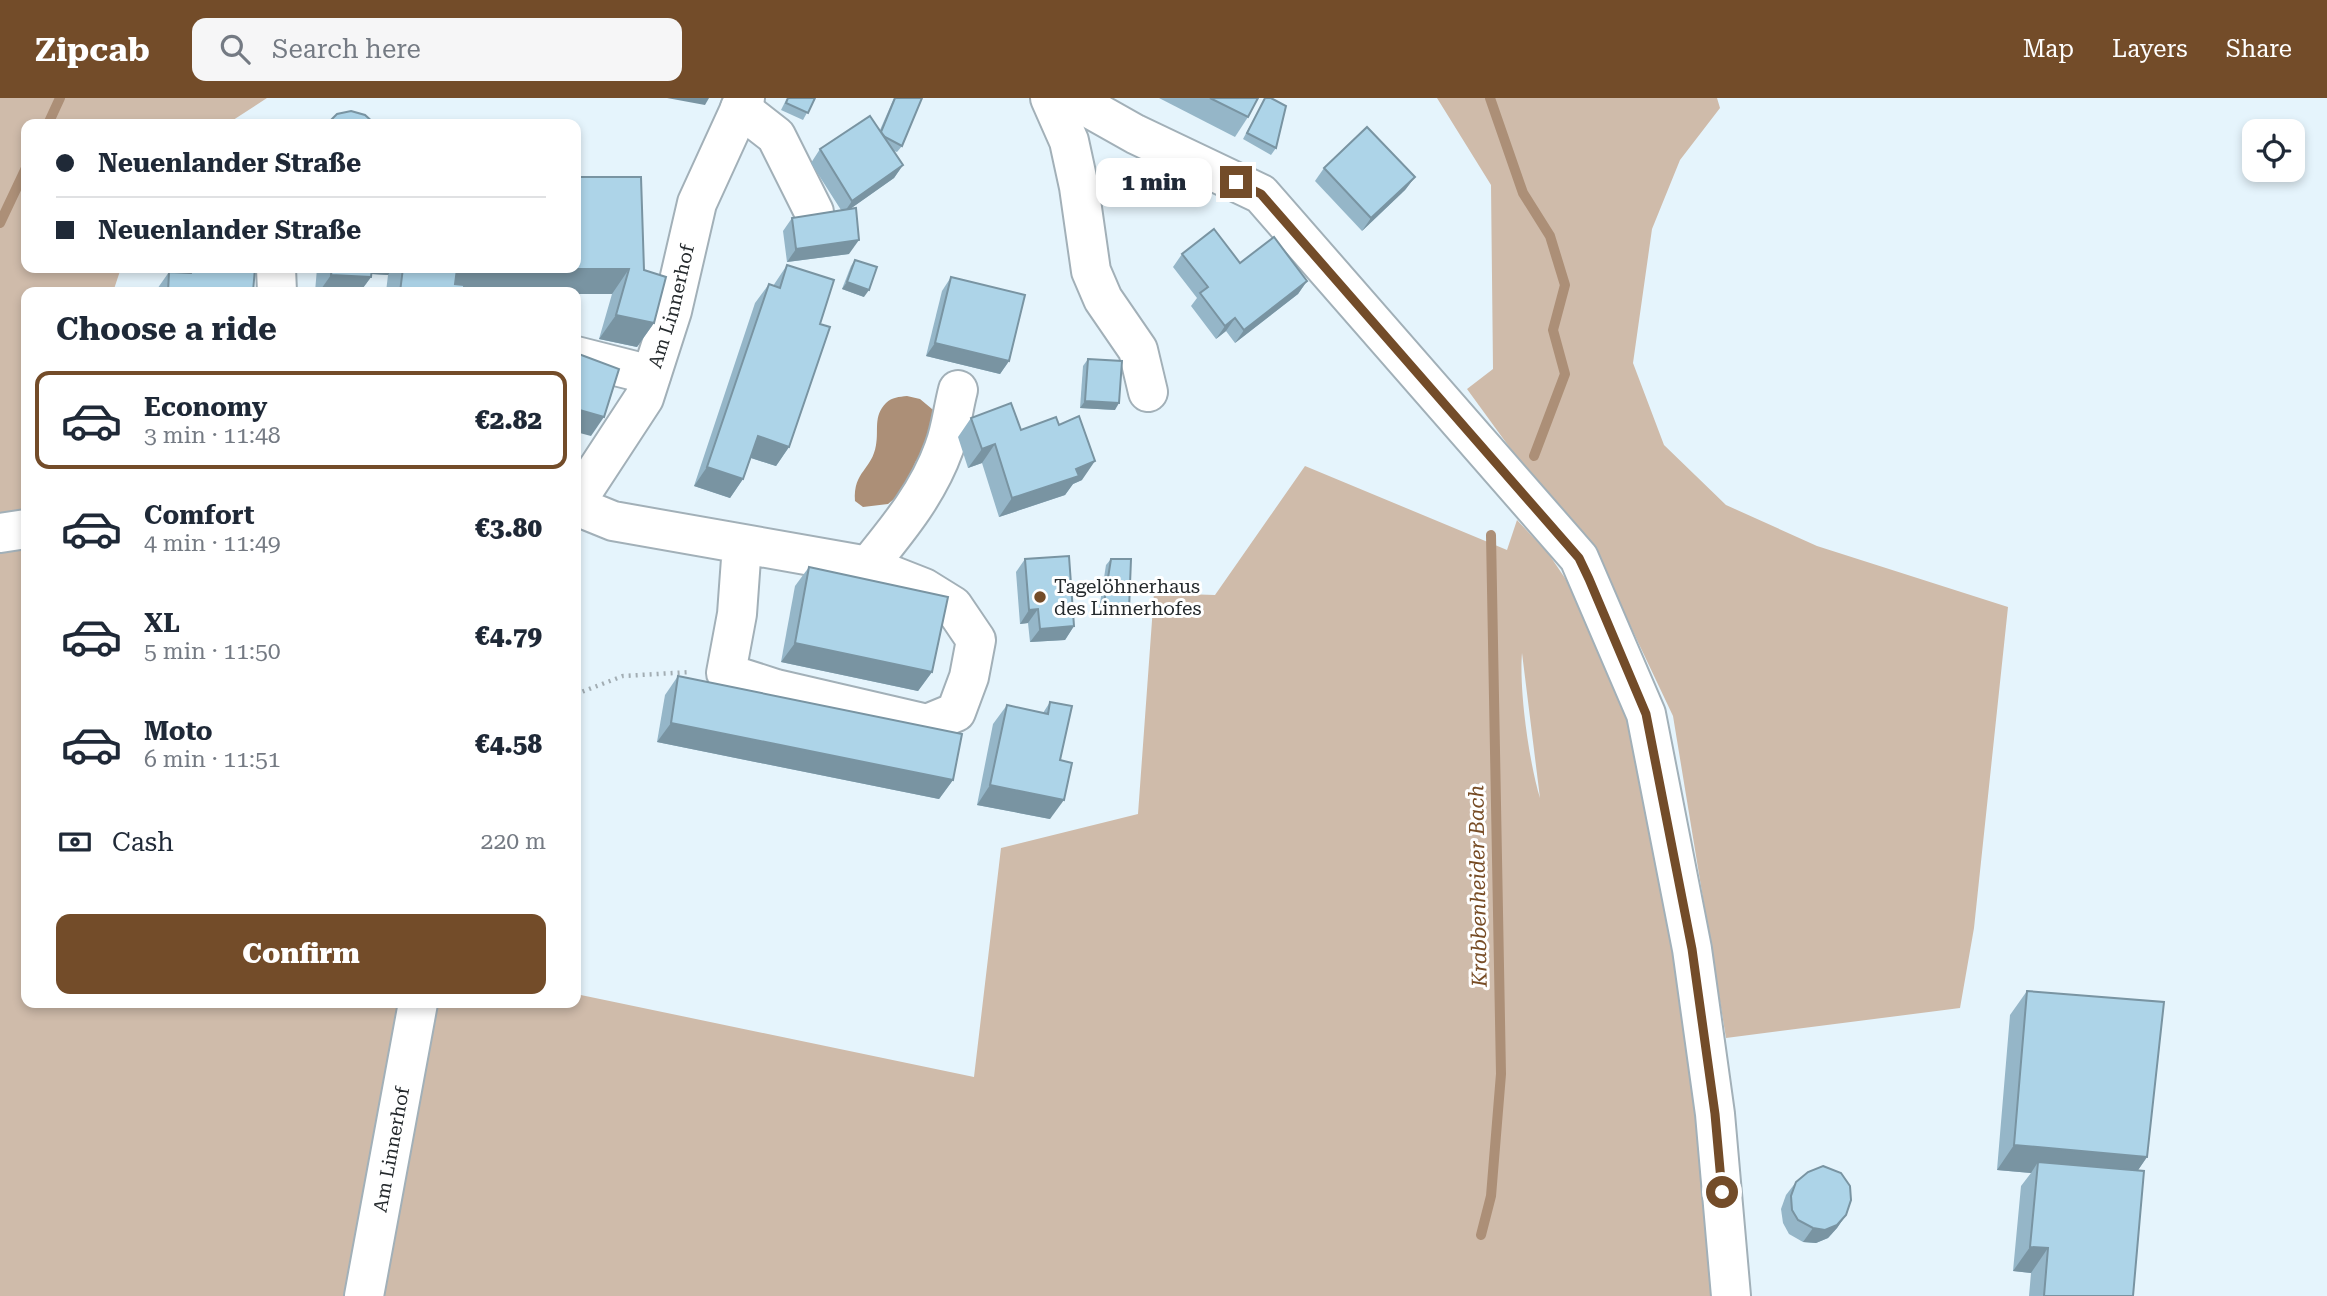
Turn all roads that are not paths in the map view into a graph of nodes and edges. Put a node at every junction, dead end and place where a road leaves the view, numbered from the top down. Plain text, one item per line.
1 (1051, 98) edge
2 (1071, 98) edge
3 (743, 103) edge
4 (814, 212) edge
5 (581, 357) edge
6 (651, 375) junction
7 (958, 390) dead end
8 (1148, 392) dead end
9 (581, 496) edge
10 (581, 506) edge
11 (21, 530) edge
12 (0, 533) edge
13 (742, 545) junction
14 (868, 566) junction
15 (417, 1008) edge
16 (365, 1296) edge
17 (1731, 1296) edge

1 - 8 street
2 - 17 street
3 - 4 street
3 - 6 street, Am Linnerhof
5 - 6 street
6 - 9 street, Am Linnerhof
7 - 14 street
10 - 13 street
11 - 12 street
13 - 14 street
13 - 14 street
15 - 16 street, Am Linnerhof

